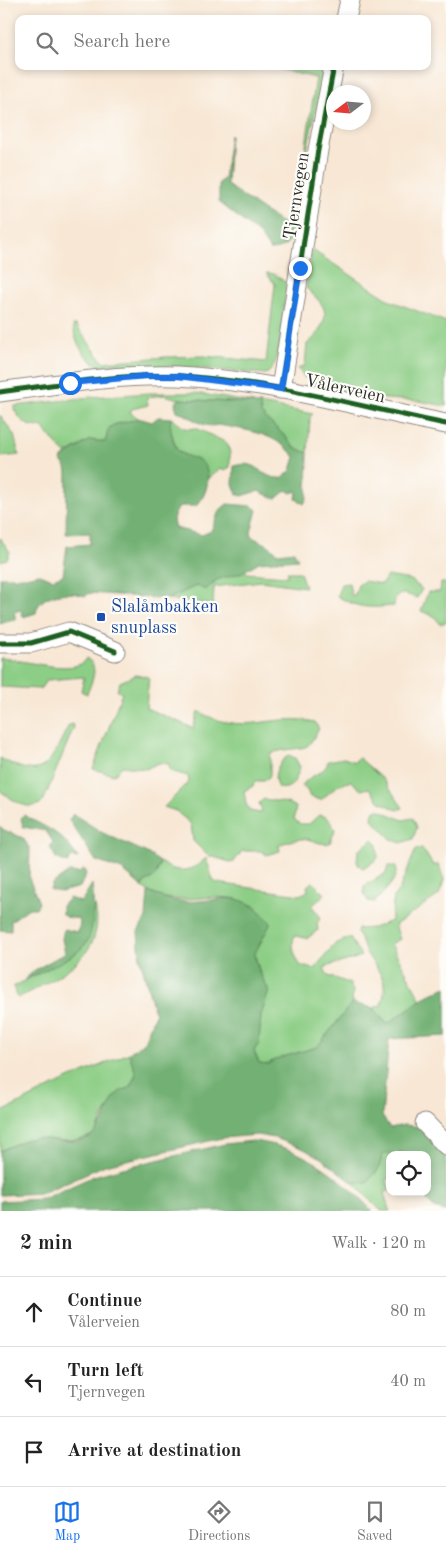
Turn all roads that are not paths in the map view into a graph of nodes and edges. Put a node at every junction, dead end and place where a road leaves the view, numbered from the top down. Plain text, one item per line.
1 (350, 0) edge
2 (347, 15) edge
3 (333, 70) edge
4 (281, 389) junction
5 (0, 392) edge
6 (446, 424) edge
7 (0, 643) edge
8 (115, 651) dead end
9 (425, 1123) dead end
10 (446, 1144) edge

1 - 2 street
3 - 4 street, Tjernvegen
4 - 5 street, Vålerveien
4 - 6 street, Vålerveien
7 - 8 street
9 - 10 street

